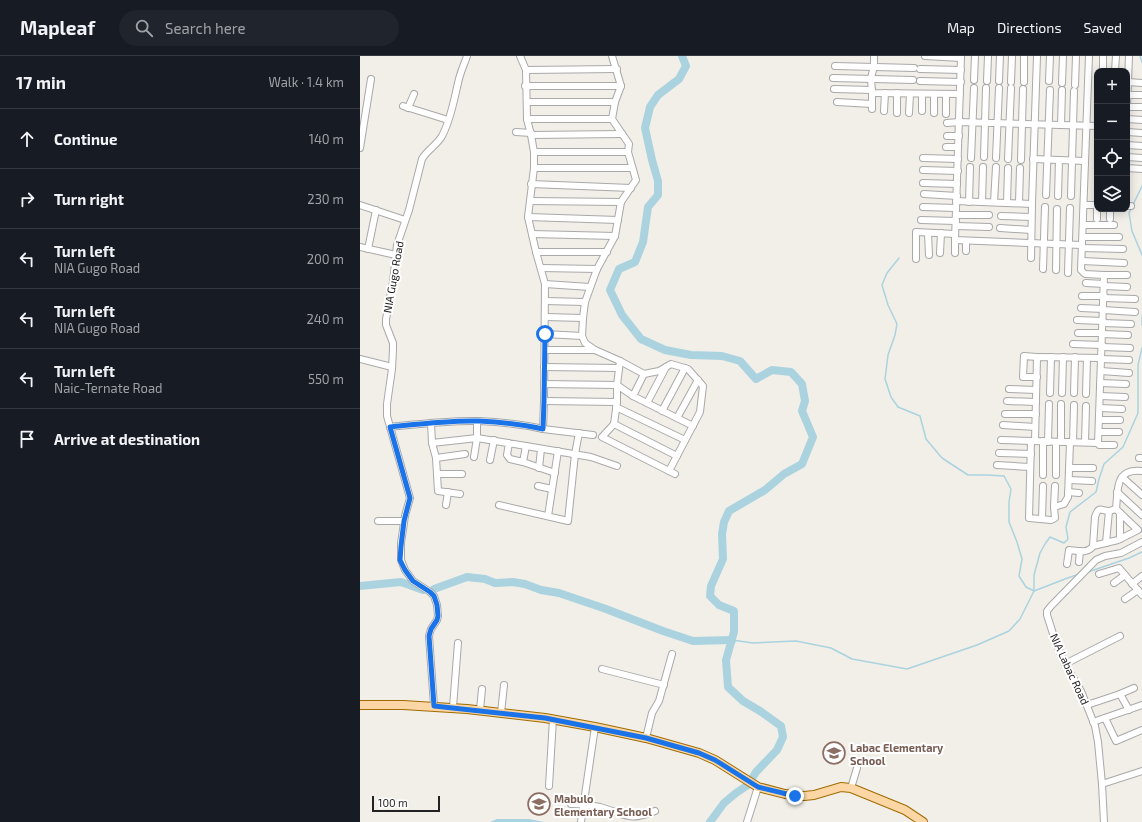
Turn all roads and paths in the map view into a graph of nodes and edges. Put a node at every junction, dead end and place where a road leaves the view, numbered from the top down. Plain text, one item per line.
1 (467, 56) edge
2 (520, 56) edge
3 (612, 56) edge
4 (874, 56) edge
5 (925, 56) edge
6 (975, 56) edge
7 (988, 56) edge
8 (1000, 56) edge
9 (1012, 56) edge
10 (1024, 56) edge
11 (1037, 56) edge
12 (1050, 56) edge
13 (1063, 56) edge
14 (1076, 56) edge
15 (1089, 56) edge
16 (1103, 56) edge
17 (1116, 56) edge
18 (1129, 56) edge
19 (961, 57) edge
20 (834, 66) dead end
21 (874, 66) junction
22 (616, 68) junction
23 (914, 68) dead end
24 (1103, 68) edge
25 (1115, 68) edge
26 (1129, 68) edge
27 (920, 69) dead end
28 (526, 70) junction
29 (961, 70) junction
30 (833, 78) dead end
31 (871, 78) junction
32 (371, 79) dead end
33 (913, 80) dead end
34 (974, 80) dead end
35 (920, 81) dead end
36 (987, 81) dead end
37 (961, 82) junction
38 (1049, 82) dead end
39 (1130, 82) edge
40 (1142, 82) edge
41 (1062, 83) dead end
42 (525, 86) junction
43 (621, 86) junction
44 (974, 88) dead end
45 (986, 88) dead end
46 (834, 89) dead end
47 (1050, 90) dead end
48 (1062, 90) dead end
49 (872, 92) junction
50 (885, 93) junction
51 (897, 93) junction
52 (414, 94) dead end
53 (910, 94) junction
54 (922, 94) junction
55 (934, 94) junction
56 (946, 94) junction
57 (960, 94) junction
58 (1130, 95) edge
59 (1142, 95) edge
60 (526, 102) junction
61 (615, 102) junction
62 (837, 102) dead end
63 (1130, 107) edge
64 (1142, 107) edge
65 (884, 111) dead end
66 (922, 111) dead end
67 (897, 113) dead end
68 (909, 113) dead end
69 (934, 113) dead end
70 (946, 114) dead end
71 (527, 119) junction
72 (612, 119) junction
73 (1130, 119) edge
74 (448, 120) junction
75 (1142, 120) edge
76 (959, 122) junction
77 (947, 123) dead end
78 (973, 123) junction
79 (986, 123) junction
80 (997, 123) junction
81 (1010, 124) junction
82 (1022, 124) junction
83 (1034, 124) junction
84 (1048, 125) junction
85 (1060, 125) junction
86 (1072, 126) junction
87 (1087, 126) junction
88 (1094, 126) edge
89 (516, 132) dead end
90 (1130, 132) edge
91 (1142, 133) edge
92 (531, 134) junction
93 (622, 134) junction
94 (947, 136) dead end
95 (959, 136) junction
96 (1130, 145) edge
97 (1142, 146) edge
98 (946, 147) dead end
99 (958, 147) junction
100 (360, 148) edge
101 (534, 152) junction
102 (628, 152) junction
103 (984, 157) dead end
104 (1130, 157) edge
105 (923, 158) dead end
106 (971, 158) dead end
107 (996, 158) dead end
108 (1142, 158) edge
109 (958, 159) junction
110 (1008, 159) dead end
111 (1033, 159) junction
112 (1021, 160) dead end
113 (1047, 160) junction
114 (1059, 160) junction
115 (1071, 160) junction
116 (1085, 161) junction
117 (970, 167) dead end
118 (983, 167) dead end
119 (996, 167) dead end
120 (534, 168) junction
121 (632, 168) junction
122 (1008, 168) dead end
123 (1020, 168) dead end
124 (1130, 168) edge
125 (1142, 169) edge
126 (923, 170) dead end
127 (958, 171) junction
128 (923, 183) dead end
129 (531, 184) junction
130 (957, 184) junction
131 (631, 188) junction
132 (924, 194) dead end
133 (1046, 195) dead end
134 (1058, 196) dead end
135 (1071, 196) dead end
136 (957, 199) junction
137 (530, 201) junction
138 (621, 202) junction
139 (969, 202) junction
140 (982, 202) junction
141 (994, 202) junction
142 (1007, 203) junction
143 (1019, 203) junction
144 (360, 204) edge
145 (1032, 204) junction
146 (1084, 205) junction
147 (1094, 206) edge
148 (923, 207) dead end
149 (1044, 207) dead end
150 (1070, 208) dead end
151 (1057, 209) dead end
152 (376, 210) junction
153 (1097, 212) edge
154 (1110, 212) edge
155 (989, 215) dead end
156 (1001, 216) dead end
157 (528, 217) junction
158 (956, 217) junction
159 (1031, 217) junction
160 (1097, 219) dead end
161 (1110, 219) dead end
162 (405, 220) junction
163 (618, 220) junction
164 (921, 220) dead end
165 (1083, 225) junction
166 (1114, 225) dead end
167 (990, 227) dead end
168 (1000, 228) dead end
169 (1031, 230) junction
170 (928, 233) junction
171 (941, 233) junction
172 (532, 234) junction
173 (615, 236) junction
174 (955, 237) junction
175 (1083, 237) junction
176 (1119, 237) dead end
177 (966, 241) junction
178 (1031, 243) junction
179 (1044, 243) junction
180 (1056, 244) junction
181 (1068, 244) junction
182 (1082, 246) junction
183 (360, 247) edge
184 (368, 249) junction
185 (1123, 249) dead end
186 (966, 251) dead end
187 (536, 252) junction
188 (606, 252) junction
189 (940, 253) dead end
190 (955, 253) dead end
191 (396, 255) junction
192 (929, 256) dead end
193 (1031, 258) dead end
194 (916, 259) dead end
195 (1082, 261) junction
196 (1124, 263) dead end
197 (541, 268) junction
198 (1043, 269) dead end
199 (597, 270) junction
200 (1056, 270) dead end
201 (1068, 273) dead end
202 (1104, 275) junction
203 (1127, 275) dead end
204 (1086, 283) dead end
205 (545, 284) junction
206 (1104, 285) junction
207 (590, 287) junction
208 (1127, 287) dead end
209 (1082, 296) dead end
210 (1103, 297) junction
211 (1135, 299) dead end
212 (545, 301) junction
213 (585, 302) junction
214 (1081, 308) dead end
215 (1103, 309) junction
216 (1135, 312) dead end
217 (545, 317) junction
218 (583, 318) junction
219 (1077, 320) dead end
220 (1103, 322) junction
221 (1131, 324) dead end
222 (1078, 333) dead end
223 (545, 334) junction
224 (1102, 334) junction
225 (582, 336) junction
226 (1128, 336) dead end
227 (1073, 344) dead end
228 (1102, 346) junction
229 (1130, 348) dead end
230 (545, 350) junction
231 (595, 350) junction
232 (1037, 357) junction
233 (1051, 357) junction
234 (1063, 357) junction
235 (1075, 357) junction
236 (1088, 358) junction
237 (360, 359) edge
238 (1101, 359) junction
239 (1129, 360) dead end
240 (620, 361) junction
241 (392, 366) junction
242 (544, 367) junction
243 (666, 367) junction
244 (618, 368) junction
245 (685, 368) junction
246 (1101, 371) junction
247 (1129, 372) dead end
248 (644, 374) junction
249 (1037, 377) junction
250 (698, 380) junction
251 (1100, 383) junction
252 (544, 384) junction
253 (1126, 384) dead end
254 (617, 385) junction
255 (1009, 389) dead end
256 (1036, 390) junction
257 (1050, 393) dead end
258 (1062, 393) dead end
259 (1074, 394) dead end
260 (1086, 394) dead end
261 (633, 396) junction
262 (1100, 396) junction
263 (1125, 397) dead end
264 (544, 401) junction
265 (1007, 401) dead end
266 (1036, 402) junction
267 (647, 403) junction
268 (1049, 404) dead end
269 (1061, 404) dead end
270 (617, 405) junction
271 (1074, 405) dead end
272 (1086, 406) dead end
273 (1100, 408) junction
274 (1122, 409) dead end
275 (662, 411) junction
276 (1005, 414) dead end
277 (1036, 414) junction
278 (677, 418) junction
279 (1099, 420) junction
280 (1120, 420) dead end
281 (478, 421) junction
282 (431, 423) junction
283 (614, 424) junction
284 (1003, 425) dead end
285 (693, 426) junction
286 (390, 427) junction
287 (1035, 427) junction
288 (543, 429) junction
289 (1099, 432) junction
290 (1119, 432) dead end
291 (579, 433) junction
292 (593, 435) dead end
293 (477, 438) junction
294 (494, 440) junction
295 (685, 440) junction
296 (1001, 440) dead end
297 (1033, 441) junction
298 (1046, 441) junction
299 (1058, 442) junction
300 (1072, 442) junction
301 (1085, 442) junction
302 (432, 443) junction
303 (509, 443) junction
304 (1098, 443) junction
305 (1114, 445) dead end
306 (526, 446) junction
307 (541, 448) junction
308 (558, 451) junction
309 (999, 453) dead end
310 (465, 454) dead end
311 (575, 454) junction
312 (1031, 454) junction
313 (474, 456) dead end
314 (677, 456) junction
315 (436, 458) junction
316 (490, 460) dead end
317 (523, 462) junction
318 (996, 465) dead end
319 (616, 466) dead end
320 (1030, 467) junction
321 (539, 468) junction
322 (1069, 468) junction
323 (1093, 468) dead end
324 (1134, 470) junction
325 (1142, 471) edge
326 (555, 473) junction
327 (437, 474) junction
328 (462, 474) dead end
329 (1043, 475) dead end
330 (1056, 475) dead end
331 (1122, 477) junction
332 (1142, 477) edge
333 (1069, 480) junction
334 (1092, 481) dead end
335 (538, 486) dead end
336 (1043, 486) dead end
337 (1055, 486) dead end
338 (552, 489) junction
339 (448, 492) junction
340 (1068, 492) junction
341 (1078, 492) dead end
342 (1118, 492) junction
343 (460, 494) dead end
344 (1142, 495) edge
345 (446, 505) dead end
346 (499, 505) dead end
347 (1054, 507) junction
348 (1109, 511) junction
349 (1118, 511) junction
350 (1142, 515) edge
351 (548, 516) junction
352 (1042, 519) junction
353 (378, 521) dead end
354 (404, 521) junction
355 (1140, 528) edge
356 (1120, 539) junction
357 (1142, 542) edge
358 (1106, 543) junction
359 (1093, 546) junction
360 (1080, 551) junction
361 (1079, 562) dead end
362 (1067, 564) dead end
363 (1099, 574) dead end
364 (1125, 575) junction
365 (1142, 576) edge
366 (1114, 583) dead end
367 (1132, 584) junction
368 (1140, 592) edge
369 (1125, 599) dead end
370 (1120, 636) dead end
371 (458, 643) dead end
372 (672, 654) dead end
373 (1065, 664) junction
374 (602, 669) dead end
375 (504, 685) dead end
376 (664, 685) junction
377 (1134, 688) dead end
378 (482, 690) dead end
379 (1120, 694) junction
380 (360, 705) edge
381 (1087, 705) junction
382 (1142, 705) edge
383 (434, 706) junction
384 (452, 707) junction
385 (480, 710) junction
386 (1129, 710) junction
387 (501, 712) junction
388 (1105, 718) junction
389 (553, 719) junction
390 (1093, 722) junction
391 (595, 727) junction
392 (1142, 730) edge
393 (646, 738) junction
394 (857, 768) dead end
395 (1142, 771) edge
396 (1102, 784) junction
397 (755, 785) junction
398 (549, 786) dead end
399 (851, 788) junction
400 (572, 804) dead end
401 (584, 804) junction
402 (655, 811) dead end
403 (581, 822) edge
404 (748, 822) edge
405 (923, 822) edge
406 (1104, 822) edge

1 - 74 street, NIA Gugo Road
2 - 28 street
3 - 22 street
4 - 21 street
5 - 19 street
6 - 34 street
7 - 36 street
8 - 80 street
9 - 81 street
10 - 82 street
11 - 83 street
12 - 38 street
13 - 41 street
14 - 86 street
15 - 87 street
16 - 24 street
17 - 25 street
18 - 26 street
19 - 29 street
20 - 21 street
21 - 23 street
21 - 31 street
22 - 28 street
22 - 43 street
27 - 29 street
28 - 42 street
29 - 37 street
30 - 31 street
31 - 33 street
31 - 49 street
32 - 100 street
35 - 37 street
37 - 57 street
39 - 40 street
42 - 43 street
42 - 60 street
43 - 61 street
44 - 78 street
45 - 79 street
46 - 49 street
47 - 84 street
48 - 85 street
49 - 50 street
49 - 62 street
50 - 51 street
50 - 65 street
51 - 53 street
51 - 67 street
52 - 74 street
53 - 54 street
53 - 68 street
54 - 55 street
54 - 66 street
55 - 56 street
55 - 69 street
56 - 57 street
56 - 70 street
57 - 76 street
58 - 59 street
60 - 61 street
60 - 71 street
61 - 72 street
63 - 64 street
71 - 72 street
71 - 92 street
72 - 93 street
73 - 75 street
74 - 162 street, NIA Gugo Road
76 - 77 street
76 - 78 street
76 - 95 street
78 - 79 street
78 - 106 street
79 - 80 street
79 - 103 street
80 - 81 street
80 - 107 street
81 - 82 street
81 - 110 street
82 - 83 street
82 - 112 street
83 - 84 street
83 - 111 street
84 - 85 street
84 - 113 street
85 - 86 street
86 - 87 street
86 - 115 street
87 - 88 street
87 - 116 street
89 - 92 street
90 - 91 street
92 - 93 street
92 - 101 street
93 - 102 street
94 - 95 street
95 - 99 street
96 - 97 street
98 - 99 street
99 - 109 street
101 - 102 street
101 - 120 street
102 - 121 street
104 - 108 street
105 - 109 street
109 - 127 street
111 - 113 street
111 - 145 street
113 - 114 street
113 - 133 street
114 - 115 street
114 - 134 street
115 - 116 street
115 - 135 street
116 - 146 street
117 - 139 street
118 - 140 street
119 - 141 street
120 - 121 street
120 - 129 street
121 - 131 street
122 - 142 street
123 - 143 street
124 - 125 street
126 - 127 street
127 - 130 street
128 - 130 street
129 - 131 street
129 - 137 street
130 - 136 street
131 - 138 street
132 - 136 street
136 - 139 street
136 - 158 street
137 - 138 street
137 - 157 street
138 - 163 street
139 - 140 street
140 - 141 street
141 - 142 street
142 - 143 street
143 - 145 street
144 - 152 street
145 - 159 street
146 - 147 street
146 - 165 street
148 - 158 street
149 - 179 street
150 - 181 street
151 - 180 street
152 - 162 street
152 - 184 street
153 - 160 street
154 - 161 street
155 - 158 street
156 - 159 street
157 - 163 street
157 - 172 street
158 - 164 street
158 - 167 street
158 - 174 street
159 - 169 street
162 - 191 street, NIA Gugo Road
163 - 173 street
165 - 166 street
165 - 175 street
168 - 169 street
169 - 178 street
170 - 171 street
170 - 192 street
170 - 194 street
171 - 174 street
171 - 189 street
172 - 173 street
172 - 187 street
173 - 188 street
174 - 177 street
174 - 190 street
175 - 176 street
175 - 182 street
177 - 178 street
177 - 186 street
178 - 179 street
178 - 193 street
179 - 180 street
179 - 198 street
180 - 181 street
180 - 200 street
181 - 182 street
181 - 201 street
182 - 185 street
182 - 195 street
183 - 184 street
184 - 191 street
187 - 188 street
187 - 197 street
188 - 199 street
191 - 241 street, NIA Gugo Road
195 - 196 street
195 - 202 street
197 - 199 street
197 - 205 street
199 - 207 street
202 - 203 street
202 - 206 street
204 - 206 street
205 - 207 street
205 - 212 street
206 - 208 street
206 - 210 street
207 - 213 street
209 - 210 street
210 - 211 street
210 - 215 street
212 - 213 street
212 - 217 street
213 - 218 street
214 - 215 street
215 - 216 street
215 - 220 street
217 - 218 street
217 - 223 street
218 - 225 street
219 - 220 street
220 - 221 street
220 - 224 street
222 - 224 street
223 - 225 street
223 - 230 street
224 - 226 street
224 - 228 street
225 - 231 street
227 - 228 street
228 - 229 street
228 - 238 street
230 - 231 street
230 - 242 street
231 - 240 street
232 - 233 street
232 - 249 street
232 - 249 street
233 - 234 street
233 - 257 street
234 - 235 street
234 - 258 street
235 - 236 street
235 - 259 street
236 - 238 street
236 - 260 street
237 - 241 street
238 - 239 street
238 - 246 street
240 - 244 street
240 - 248 street
241 - 286 street, NIA Gugo Road
242 - 244 street
242 - 252 street
243 - 245 street
243 - 248 street
243 - 267 street
244 - 254 street
245 - 250 street
245 - 275 street
246 - 247 street
246 - 251 street
248 - 261 street
249 - 256 street
250 - 278 street
250 - 285 street
251 - 253 street
251 - 262 street
252 - 254 street
252 - 264 street
254 - 261 street
254 - 270 street
255 - 256 street
256 - 266 street
261 - 267 street
262 - 263 street
262 - 273 street
264 - 270 street
264 - 288 street
265 - 266 street
266 - 277 street
267 - 275 street
268 - 298 street
269 - 299 street
270 - 283 street
270 - 295 street
271 - 300 street
272 - 301 street
273 - 274 street
273 - 279 street
275 - 278 street
276 - 277 street
277 - 287 street
278 - 285 street
279 - 280 street
279 - 289 street
281 - 282 street
281 - 288 street
281 - 293 street
282 - 286 street
282 - 302 street
283 - 314 street
283 - 314 street
284 - 287 street
285 - 295 street
286 - 354 street, NIA Gugo Road
287 - 297 street
288 - 291 street
289 - 290 street
289 - 304 street
291 - 292 street
291 - 311 street
293 - 294 street
293 - 302 street
293 - 313 street
294 - 303 street
294 - 316 street
295 - 314 street
296 - 297 street
297 - 298 street
297 - 312 street
298 - 299 street
298 - 329 street
299 - 300 street
299 - 330 street
300 - 301 street
300 - 322 street
301 - 304 street
302 - 315 street
303 - 306 street
303 - 317 street
304 - 305 street
306 - 307 street
306 - 317 street
307 - 308 street
307 - 321 street
308 - 311 street
308 - 326 street
309 - 312 street
310 - 315 street
311 - 319 street
311 - 351 street
312 - 320 street
315 - 327 street
317 - 321 street
318 - 320 street
320 - 352 street
321 - 326 street
322 - 323 street
322 - 333 street
324 - 325 street
324 - 331 street
324 - 332 street
326 - 338 street
327 - 328 street
327 - 339 street
331 - 342 street
331 - 344 street
333 - 334 street
333 - 340 street
335 - 338 street
336 - 352 street
337 - 347 street
338 - 351 street
339 - 343 street
339 - 345 street
340 - 341 street
340 - 347 street
342 - 349 street
342 - 350 street
346 - 351 street
347 - 352 street
348 - 349 street
348 - 358 street
348 - 359 street
349 - 355 street
349 - 356 street
353 - 354 street
354 - 383 street, NIA Gugo Road
355 - 356 street
356 - 358 street
357 - 373 street, NIA Labac Road
358 - 359 street
359 - 360 street
360 - 361 street
360 - 362 street
363 - 364 street
364 - 366 street
364 - 367 street
365 - 367 street
367 - 368 street
368 - 369 street
370 - 373 street
371 - 384 street
372 - 376 street
373 - 381 street, NIA Labac Road
374 - 376 street
375 - 387 street
376 - 393 street
377 - 379 street
378 - 385 street
379 - 381 street
379 - 386 street
380 - 383 main road
381 - 390 street, NIA Labac Road
382 - 386 street
383 - 384 main road
384 - 385 main road
385 - 387 main road
386 - 388 street
387 - 389 main road
388 - 390 street
388 - 392 street
389 - 391 main road
389 - 398 street
390 - 396 street, NIA Labac Road
391 - 393 main road
391 - 401 street
393 - 397 main road
394 - 399 street
395 - 396 street
396 - 406 street, NIA Labac Road
397 - 399 main road
397 - 404 street
399 - 405 main road
400 - 401 street
401 - 402 street
401 - 403 street

